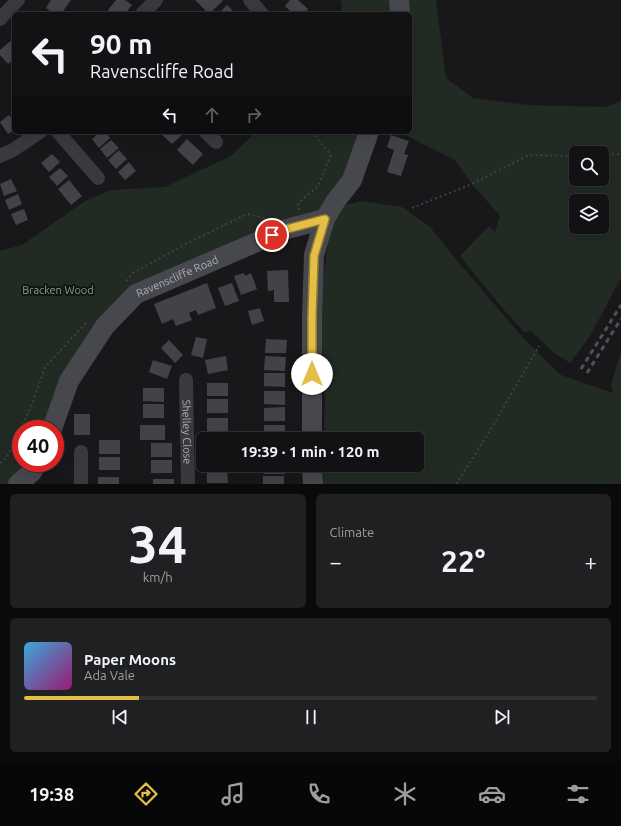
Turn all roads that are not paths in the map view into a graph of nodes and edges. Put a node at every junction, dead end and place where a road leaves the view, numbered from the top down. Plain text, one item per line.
1 (18, 0) edge
2 (156, 0) edge
3 (250, 0) edge
4 (399, 0) edge
5 (144, 12) edge
6 (260, 12) edge
7 (400, 12) edge
8 (0, 20) edge
9 (37, 134) edge
10 (60, 134) edge
11 (368, 134) edge
12 (0, 156) edge
13 (98, 178) dead end
14 (325, 219) junction
15 (186, 380) dead end
16 (55, 420) edge
17 (312, 432) edge
18 (81, 452) dead end
19 (32, 472) edge
20 (312, 472) edge
21 (18, 484) edge
22 (81, 484) edge
23 (188, 484) edge
24 (313, 484) edge

1 - 8 street
2 - 5 street
3 - 6 street
4 - 7 street
9 - 12 street
10 - 13 street
11 - 14 street
14 - 16 street, Ravenscliffe Road
14 - 17 street
15 - 23 street, Shelley Close
18 - 22 street
19 - 21 street
20 - 24 street

